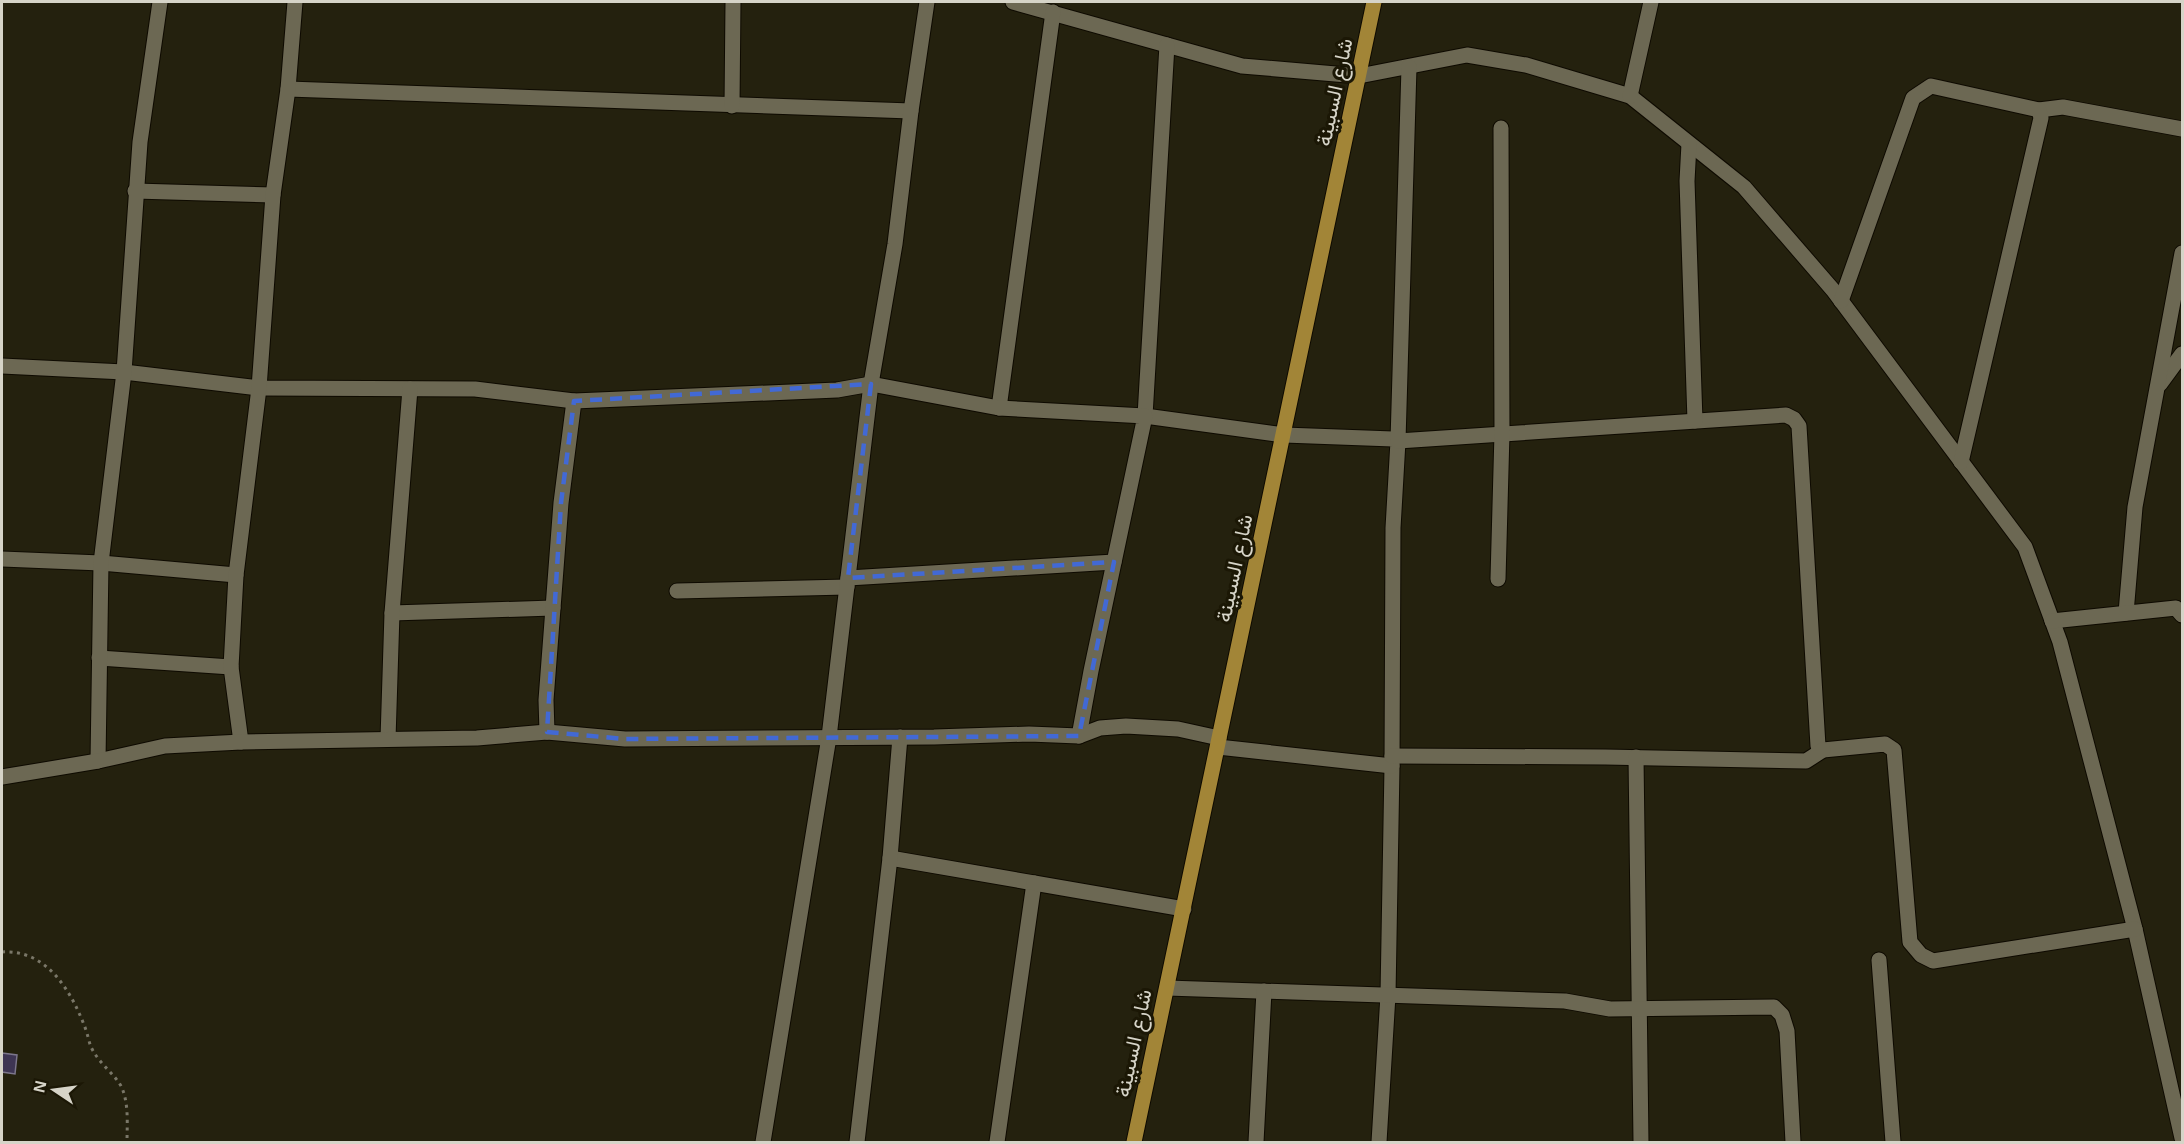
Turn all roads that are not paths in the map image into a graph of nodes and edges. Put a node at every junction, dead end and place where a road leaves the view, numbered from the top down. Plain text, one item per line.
1 (160, 2) edge
2 (295, 2) edge
3 (733, 2) edge
4 (927, 2) edge
5 (1013, 2) edge
6 (1374, 2) edge
7 (1651, 2) edge
8 (1053, 12) junction
9 (1167, 45) junction
10 (1409, 67) junction
11 (1359, 76) junction
12 (288, 89) junction
13 (1630, 96) junction
14 (732, 106) junction
15 (911, 111) junction
16 (2039, 111) junction
17 (1501, 128) dead end
18 (2182, 129) edge
19 (1689, 144) junction
20 (135, 191) junction
21 (273, 195) junction
22 (2182, 253) edge
23 (1841, 301) junction
24 (2182, 354) edge
25 (2, 366) edge
26 (124, 372) junction
27 (871, 384) junction
28 (259, 388) junction
29 (411, 389) junction
30 (2157, 389) junction
31 (574, 401) junction
32 (999, 408) junction
33 (1145, 416) junction
34 (1695, 421) junction
35 (1502, 433) junction
36 (1284, 435) junction
37 (1398, 441) junction
38 (1962, 462) junction
39 (2, 560) edge
40 (1114, 562) junction
41 (100, 563) junction
42 (236, 575) junction
43 (1498, 579) dead end
44 (847, 583) junction
45 (677, 591) dead end
46 (553, 608) junction
47 (2180, 610) edge
48 (392, 613) junction
49 (2126, 613) junction
50 (2052, 621) junction
51 (99, 658) junction
52 (231, 667) junction
53 (547, 732) junction
54 (1079, 736) junction
55 (829, 737) junction
56 (900, 737) junction
57 (388, 740) junction
58 (241, 742) junction
59 (1219, 743) junction
60 (1823, 750) junction
61 (1636, 757) junction
62 (98, 761) junction
63 (1392, 761) junction
64 (2, 777) edge
65 (890, 858) junction
66 (1034, 884) junction
67 (1184, 909) junction
68 (2135, 929) junction
69 (1879, 960) dead end
70 (1167, 988) junction
71 (1264, 991) junction
72 (1388, 995) junction
73 (1638, 1009) junction
74 (2182, 1065) edge
75 (2166, 1066) junction
76 (2182, 1138) edge
77 (763, 1143) edge
78 (857, 1143) edge
79 (997, 1143) edge
80 (1134, 1143) edge
81 (1256, 1143) edge
82 (1379, 1143) edge
83 (1641, 1143) edge
84 (1793, 1143) edge
85 (1893, 1143) edge

1 - 20 street
2 - 12 street
3 - 14 street
4 - 15 street
5 - 8 street
6 - 11 main road, شارع السبينة
7 - 13 street
8 - 9 street
8 - 32 street
9 - 11 street
9 - 33 street
10 - 11 street
10 - 13 street
10 - 37 street
11 - 36 main road, شارع السبينة
12 - 14 street
12 - 21 street
13 - 19 street
14 - 15 street
15 - 27 street
16 - 18 street
16 - 23 street
16 - 38 street
17 - 35 street
19 - 23 street
19 - 34 street
20 - 21 street
20 - 26 street
21 - 28 street
22 - 30 street
23 - 38 street
24 - 30 street
25 - 26 street
26 - 28 street
26 - 41 street
27 - 31 street
27 - 32 street
27 - 44 street
28 - 29 street
28 - 42 street
29 - 31 street
29 - 48 street
30 - 49 street
31 - 46 street
32 - 33 street
33 - 36 street
33 - 40 street
34 - 35 street
34 - 60 street
35 - 37 street
35 - 43 street
36 - 37 street
36 - 59 main road, شارع السبينة
37 - 63 street
38 - 50 street
39 - 41 street
40 - 44 street
40 - 54 street
41 - 42 street
41 - 51 street
42 - 52 street
44 - 45 street
44 - 55 street
46 - 48 street
46 - 53 street
47 - 49 street
48 - 57 street
49 - 50 street
50 - 68 street
51 - 52 street
51 - 62 street
52 - 58 street
53 - 55 street
53 - 57 street
54 - 56 street
54 - 59 street
55 - 56 street
55 - 77 street
56 - 65 street
57 - 58 street
58 - 62 street
59 - 63 street
59 - 67 main road, شارع السبينة
60 - 61 street
60 - 68 street
61 - 63 street
61 - 73 street
62 - 64 street
63 - 72 street
65 - 66 street
65 - 78 street
66 - 67 street
66 - 79 street
67 - 70 main road, شارع السبينة
68 - 75 street
69 - 85 street
70 - 71 street
70 - 80 main road, شارع السبينة
71 - 72 street
71 - 81 street
72 - 73 street
72 - 82 street
73 - 83 street
73 - 84 street
74 - 75 street
75 - 76 street

